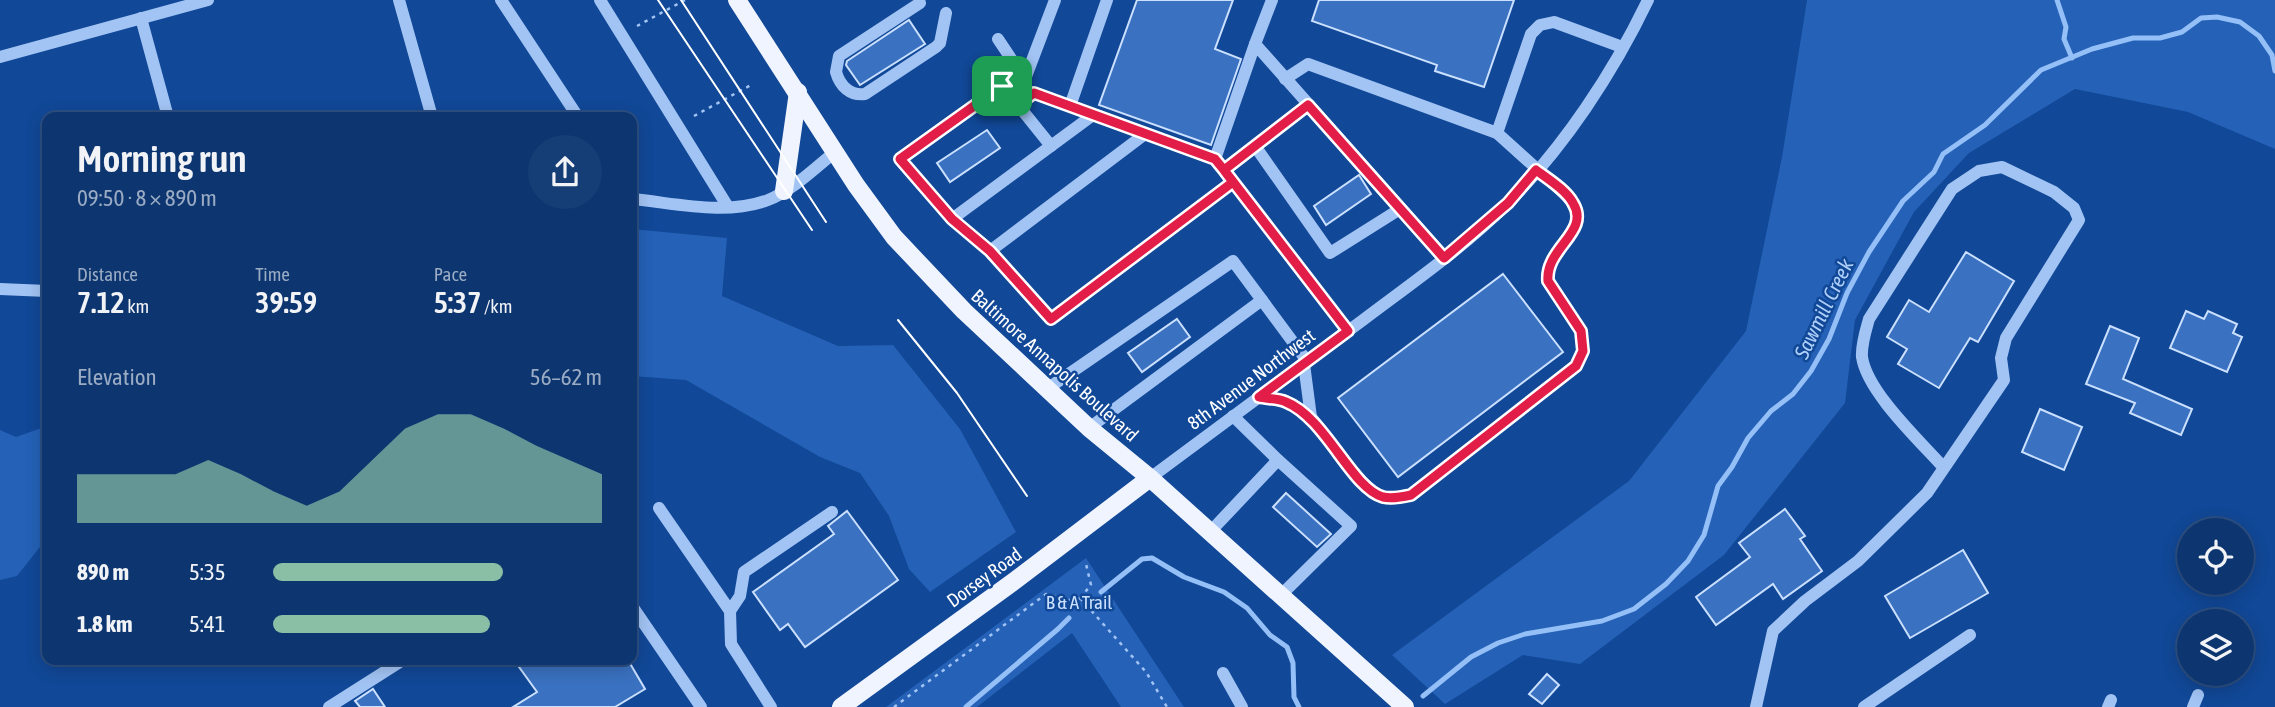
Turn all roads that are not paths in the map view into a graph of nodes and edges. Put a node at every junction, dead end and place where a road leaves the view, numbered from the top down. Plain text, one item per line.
1 (208, 0) edge
2 (399, 0) edge
3 (501, 0) edge
4 (600, 0) edge
5 (737, 0) edge
6 (1055, 0) edge
7 (1107, 0) edge
8 (1272, 0) edge
9 (1648, 0) edge
10 (920, 3) dead end
11 (946, 13) dead end
12 (141, 18) junction
13 (998, 39) dead end
14 (1255, 44) junction
15 (1622, 47) junction
16 (0, 57) edge
17 (1025, 79) junction
18 (1285, 79) junction
19 (797, 92) junction
20 (1034, 93) junction
21 (1018, 105) junction
22 (1308, 105) junction
23 (1070, 106) junction
24 (167, 112) edge
25 (431, 112) edge
26 (575, 112) edge
27 (1093, 114) junction
28 (1496, 133) junction
29 (1145, 134) junction
30 (1051, 146) junction
31 (1255, 146) junction
32 (835, 152) junction
33 (1215, 159) junction
34 (1224, 170) junction
35 (1536, 170) junction
36 (1233, 182) junction
37 (784, 191) junction
38 (637, 199) edge
39 (728, 207) junction
40 (1400, 209) junction
41 (952, 219) junction
42 (990, 251) junction
43 (1444, 258) junction
44 (0, 289) edge
45 (42, 291) edge
46 (1262, 300) junction
47 (1348, 331) junction
48 (1306, 362) junction
49 (1047, 389) junction
50 (1259, 397) junction
51 (1234, 416) junction
52 (1311, 418) junction
53 (1089, 428) junction
54 (1278, 460) junction
55 (1944, 468) junction
56 (1150, 478) junction
57 (659, 508) dead end
58 (832, 512) dead end
59 (1210, 532) junction
60 (1281, 596) junction
61 (730, 611) junction
62 (637, 613) edge
63 (1970, 635) dead end
64 (395, 665) edge
65 (1223, 673) dead end
66 (329, 707) edge
67 (701, 707) edge
68 (771, 707) edge
69 (841, 707) edge
70 (1242, 707) edge
71 (1405, 707) edge
72 (1756, 707) edge
73 (1864, 707) edge

1 - 12 street
2 - 25 street
3 - 26 street
4 - 39 street
5 - 19 main road, Baltimore Annapolis Boulevard
6 - 17 street
7 - 23 street
8 - 14 street
9 - 15 street, 8th Avenue Northwest
10 - 11 street
12 - 16 street
12 - 24 street
13 - 17 street
14 - 18 street
14 - 33 street
15 - 28 street
15 - 35 street, 8th Avenue Northwest
17 - 20 street
18 - 22 street
18 - 28 street
19 - 32 main road, Baltimore Annapolis Boulevard
19 - 37 main road
20 - 21 street
20 - 23 street
21 - 30 street
21 - 41 street
22 - 31 street
22 - 40 street
23 - 27 street
27 - 29 street
27 - 30 street
28 - 35 street
29 - 33 street
29 - 42 street
30 - 41 street
31 - 34 street
31 - 40 street
32 - 37 street
32 - 49 main road, Baltimore Annapolis Boulevard
33 - 34 street
34 - 36 street
35 - 43 street, 8th Avenue Northwest
35 - 52 street
36 - 42 street
36 - 47 street
37 - 39 street
38 - 39 street
40 - 43 street
41 - 42 street
43 - 47 street, 8th Avenue Northwest
44 - 45 street
46 - 48 street
46 - 49 street
46 - 53 street
47 - 48 street, 8th Avenue Northwest
48 - 50 street, 8th Avenue Northwest
48 - 52 street
49 - 53 main road, Baltimore Annapolis Boulevard
50 - 51 street, 8th Avenue Northwest
50 - 52 street
51 - 54 street
51 - 56 street, 8th Avenue Northwest
53 - 56 main road, Baltimore Annapolis Boulevard
54 - 59 street
54 - 60 street
55 - 55 street
55 - 72 street
56 - 59 main road, Baltimore Annapolis Boulevard
56 - 69 main road, Dorsey Road
57 - 61 street
58 - 61 street
59 - 60 main road, Baltimore Annapolis Boulevard
60 - 71 main road, Baltimore Annapolis Boulevard
61 - 68 street
62 - 67 street
63 - 73 street
64 - 66 street
65 - 70 street

